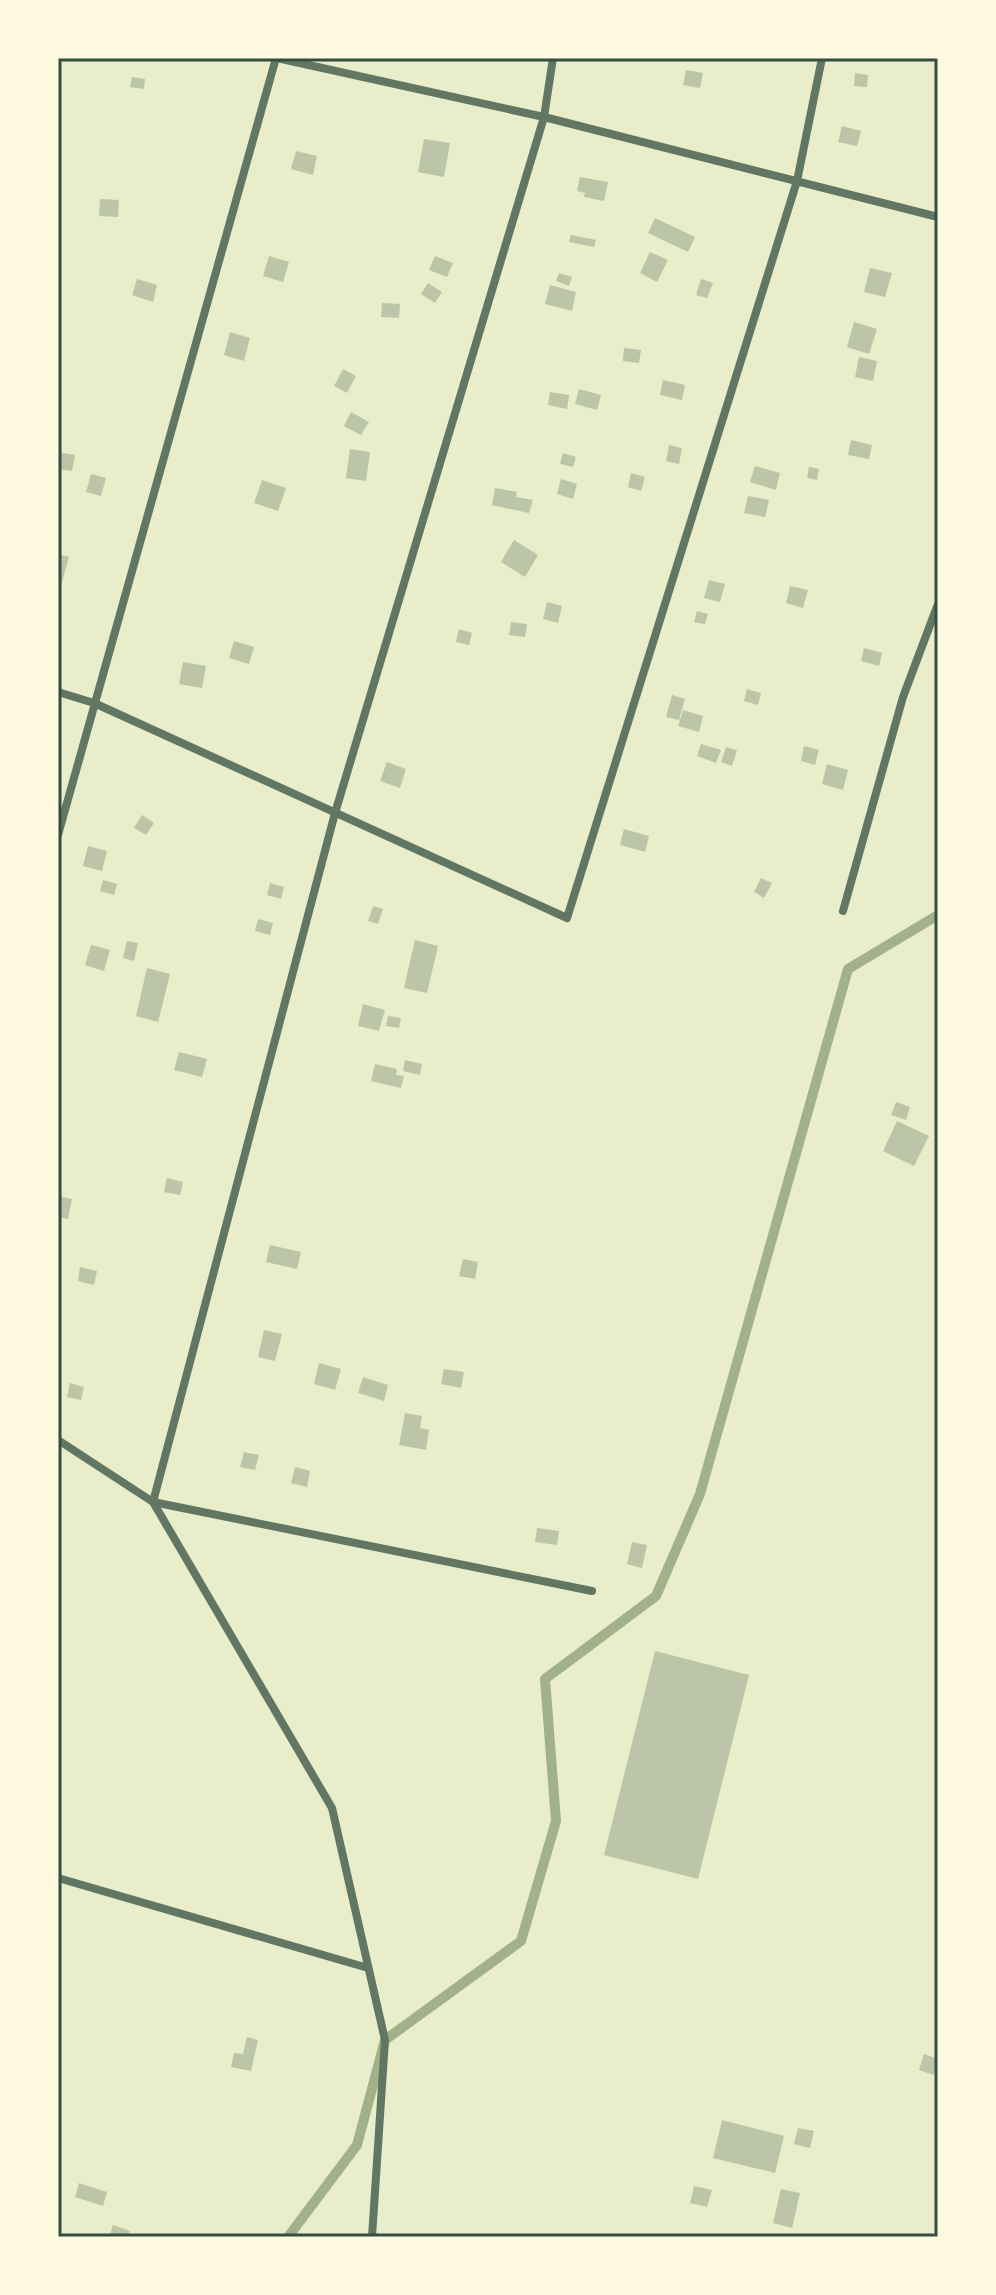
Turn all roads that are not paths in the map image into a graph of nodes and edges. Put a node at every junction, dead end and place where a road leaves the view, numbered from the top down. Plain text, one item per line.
1 (277, 58) edge
2 (553, 58) edge
3 (822, 58) edge
4 (544, 117) junction
5 (797, 181) junction
6 (938, 217) edge
7 (938, 604) edge
8 (58, 692) edge
9 (94, 703) junction
10 (335, 813) junction
11 (58, 835) edge
12 (843, 911) dead end
13 (58, 1440) edge
14 (153, 1502) junction
15 (592, 1591) dead end
16 (58, 1878) edge
17 (368, 1968) junction
18 (372, 2237) edge

1 - 4 street
1 - 9 street
2 - 4 street
3 - 5 street
4 - 5 street
4 - 10 street
5 - 6 street
5 - 10 street
7 - 12 street
8 - 9 street
9 - 10 street
9 - 11 street
10 - 14 street
13 - 14 street
14 - 15 street
14 - 17 street
16 - 17 street
17 - 18 street

